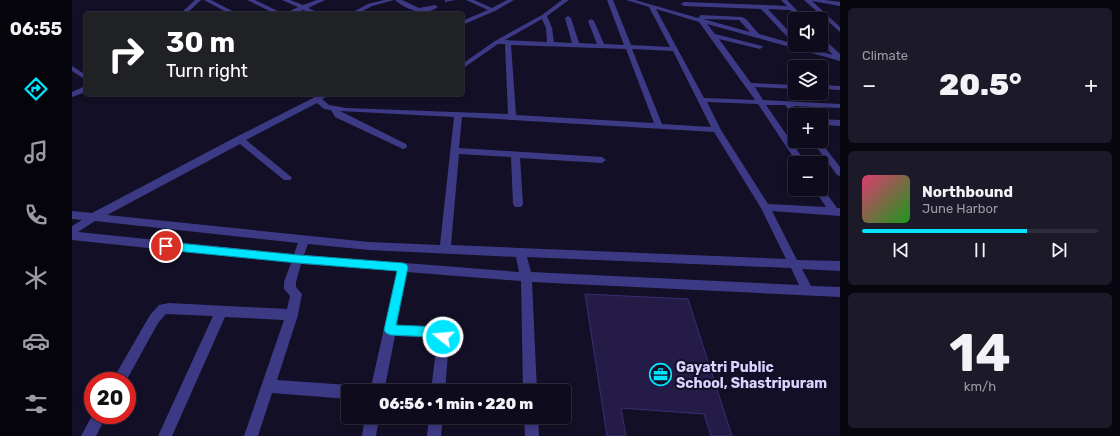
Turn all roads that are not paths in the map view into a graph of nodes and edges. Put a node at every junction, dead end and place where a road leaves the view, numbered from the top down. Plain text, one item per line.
1 (198, 0) edge
2 (203, 0) edge
3 (207, 0) edge
4 (250, 0) edge
5 (286, 0) edge
6 (322, 0) edge
7 (391, 0) edge
8 (398, 0) edge
9 (469, 0) edge
10 (511, 0) edge
11 (566, 0) edge
12 (610, 0) edge
13 (629, 0) edge
14 (784, 0) edge
15 (807, 0) edge
16 (682, 2) edge
17 (838, 2) edge
18 (814, 3) edge
19 (651, 6) junction
20 (435, 7) dead end
21 (763, 7) junction
22 (303, 8) junction
23 (791, 8) junction
24 (272, 10) junction
25 (493, 10) junction
26 (840, 11) edge
27 (185, 12) edge
28 (190, 12) edge
29 (231, 12) edge
30 (268, 12) edge
31 (276, 12) edge
32 (292, 12) edge
33 (314, 12) edge
34 (356, 12) edge
35 (795, 12) edge
36 (544, 16) junction
37 (691, 17) junction
38 (568, 18) dead end
39 (591, 21) dead end
40 (702, 21) junction
41 (464, 22) edge
42 (837, 25) edge
43 (840, 30) edge
44 (788, 34) edge
45 (756, 35) junction
46 (714, 36) junction
47 (497, 42) junction
48 (508, 43) junction
49 (788, 43) edge
50 (551, 44) junction
51 (576, 45) junction
52 (601, 46) junction
53 (629, 47) junction
54 (829, 47) joint
55 (760, 48) dead end
56 (840, 48) edge
57 (675, 49) junction
58 (818, 52) edge
59 (840, 59) edge
60 (464, 66) edge
61 (72, 68) edge
62 (84, 77) edge
63 (84, 85) edge
64 (749, 85) junction
65 (788, 87) edge
66 (828, 87) edge
67 (840, 88) edge
68 (72, 90) edge
69 (84, 90) edge
70 (72, 95) edge
71 (323, 96) edge
72 (318, 100) junction
73 (701, 100) junction
74 (761, 102) junction
75 (787, 103) junction
76 (840, 106) edge
77 (791, 108) edge
78 (334, 109) junction
79 (458, 115) junction
80 (512, 117) junction
81 (828, 122) edge
82 (840, 123) edge
83 (659, 127) junction
84 (717, 130) junction
85 (239, 139) junction
86 (404, 146) dead end
87 (821, 148) edge
88 (455, 150) junction
89 (515, 154) junction
90 (797, 156) edge
91 (602, 160) dead end
92 (840, 173) edge
93 (287, 178) dead end
94 (825, 196) edge
95 (518, 204) dead end
96 (765, 207) junction
97 (837, 211) edge
98 (72, 215) edge
99 (94, 217) junction
100 (72, 231) edge
101 (72, 236) edge
102 (304, 239) junction
103 (445, 250) junction
104 (521, 253) junction
105 (298, 259) junction
106 (793, 264) junction
107 (840, 266) edge
108 (403, 267) junction
109 (526, 277) junction
110 (807, 290) junction
111 (840, 292) edge
112 (221, 311) junction
113 (292, 315) junction
114 (390, 330) junction
115 (124, 372) edge
116 (378, 384) edge
117 (439, 384) edge
118 (530, 384) edge
119 (268, 386) junction
120 (341, 391) edge
121 (95, 424) edge
122 (371, 424) edge
123 (435, 424) edge
124 (531, 424) edge
125 (88, 436) edge
126 (165, 436) edge
127 (251, 436) edge
128 (369, 436) edge
129 (434, 436) edge
130 (532, 436) edge

1 - 27 street
2 - 28 street
3 - 29 street
4 - 24 street
5 - 22 street
6 - 22 street
7 - 34 street
8 - 20 street
9 - 25 street
10 - 25 street
11 - 36 street
12 - 53 street
13 - 19 street
14 - 23 street
15 - 18 street
16 - 21 street
16 - 37 street
17 - 18 street
18 - 26 street
18 - 42 street
19 - 37 street
19 - 57 street
21 - 23 street
21 - 44 street
22 - 32 street
22 - 33 street
23 - 35 street
24 - 30 street
24 - 31 street
25 - 41 street
36 - 47 street
36 - 50 street
37 - 40 street
37 - 45 street
38 - 51 street
39 - 52 street
40 - 45 street
40 - 46 street
42 - 43 street
45 - 49 street
46 - 55 street
46 - 64 street
47 - 48 street
47 - 60 street
48 - 50 street
48 - 80 street
50 - 51 street
51 - 52 street
52 - 53 street
53 - 57 street
53 - 83 street
54 - 56 street
54 - 59 street
57 - 73 street
58 - 59 street
61 - 62 street
63 - 68 street
64 - 65 street
64 - 74 street
66 - 67 street
69 - 70 street
71 - 72 street
72 - 78 street
72 - 85 street
73 - 74 street
73 - 84 street
74 - 75 street
74 - 90 street
75 - 76 street
75 - 77 street
78 - 79 street
78 - 86 street
79 - 80 street
79 - 88 street
80 - 83 street
81 - 82 street
83 - 84 street
84 - 96 street
85 - 93 street
85 - 99 street
87 - 92 street
88 - 89 street
88 - 103 street
89 - 91 street
89 - 95 street
94 - 97 street
96 - 97 street
96 - 106 street
98 - 99 street
99 - 100 street
99 - 102 street
101 - 105 street
102 - 103 street
102 - 105 street
103 - 104 street
104 - 106 street
104 - 109 street
105 - 108 street
105 - 113 street
106 - 107 street
106 - 110 street
108 - 109 street
108 - 114 street
109 - 110 street
109 - 118 street
110 - 111 street
112 - 113 street
112 - 115 street
112 - 126 street
113 - 119 street
114 - 116 street
114 - 117 street
119 - 120 street
119 - 127 street
121 - 125 street
122 - 128 street
123 - 129 street
124 - 130 street

